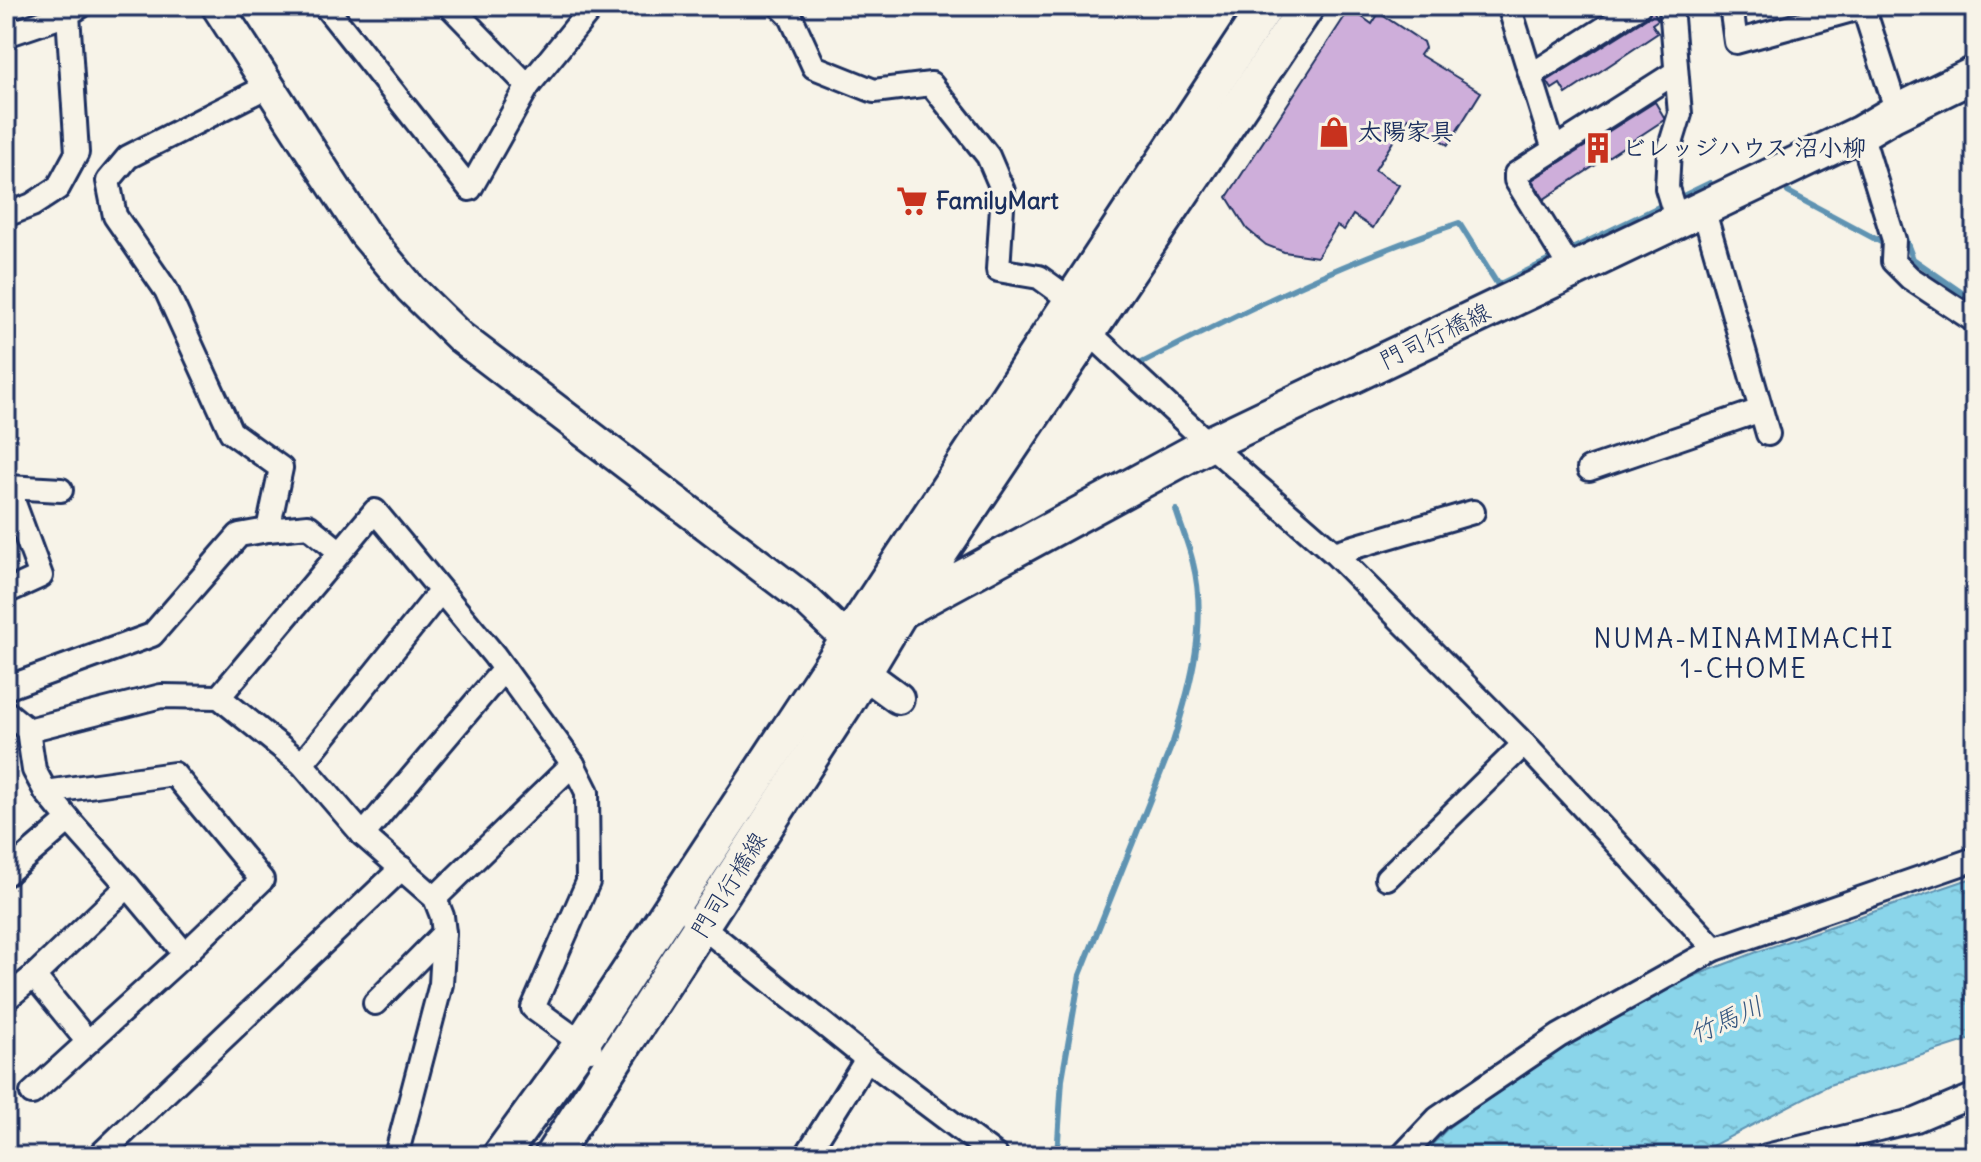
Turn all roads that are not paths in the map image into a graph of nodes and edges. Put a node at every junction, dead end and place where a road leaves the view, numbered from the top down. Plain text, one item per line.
1 (217, 6) edge
2 (325, 6) edge
3 (450, 6) edge
4 (593, 6) edge
5 (780, 6) edge
6 (1266, 6) edge
7 (1307, 6) edge
8 (1509, 6) edge
9 (1639, 6) edge
10 (1671, 6) edge
11 (1731, 6) edge
12 (1863, 7) edge
13 (71, 9) edge
14 (6, 35) edge
15 (1676, 72) junction
16 (1975, 74) edge
17 (1531, 75) junction
18 (268, 86) junction
19 (528, 86) junction
20 (1897, 112) junction
21 (1861, 133) junction
22 (1554, 150) junction
23 (1680, 208) junction
24 (6, 215) edge
25 (1565, 259) junction
26 (1076, 315) junction
27 (1975, 321) edge
28 (1761, 410) junction
29 (1768, 434) dead end
30 (1209, 444) junction
31 (1589, 469) dead end
32 (61, 490) dead end
33 (972, 505) junction
34 (1473, 512) dead end
35 (268, 530) junction
36 (1018, 547) junction
37 (339, 551) junction
38 (1334, 553) junction
39 (6, 592) edge
40 (440, 592) junction
41 (901, 611) junction
42 (848, 640) junction
43 (504, 669) junction
44 (864, 673) junction
45 (6, 688) edge
46 (219, 697) junction
47 (898, 698) dead end
48 (6, 712) edge
49 (28, 730) junction
50 (1524, 744) junction
51 (302, 764) junction
52 (573, 764) junction
53 (46, 792) junction
54 (69, 820) junction
55 (363, 835) junction
56 (1975, 859) edge
57 (402, 868) junction
58 (6, 874) edge
59 (1387, 878) dead end
60 (128, 886) junction
61 (435, 898) junction
62 (672, 904) junction
63 (703, 926) junction
64 (444, 933) junction
65 (1715, 949) junction
66 (185, 954) junction
67 (34, 976) junction
68 (6, 999) edge
69 (375, 1003) dead end
70 (88, 1042) junction
71 (582, 1043) junction
72 (867, 1059) junction
73 (612, 1065) junction
74 (32, 1093) dead end
75 (1975, 1095) edge
76 (99, 1156) edge
77 (396, 1156) edge
78 (500, 1156) edge
79 (552, 1156) edge
80 (806, 1156) edge
81 (996, 1156) edge
82 (1402, 1156) edge
83 (1766, 1156) edge

1 - 18 street
2 - 19 street
3 - 19 street
4 - 19 street
5 - 26 street
6 - 26 main road, 門司行橋線
7 - 26 main road, 門司行橋線
8 - 17 street
9 - 17 street
10 - 15 street
11 - 12 street
12 - 20 street
13 - 14 street
13 - 24 street
15 - 22 street
15 - 23 street
16 - 20 main road, 門司行橋線
17 - 22 street
18 - 35 street
18 - 42 street
20 - 21 main road, 門司行橋線
21 - 23 main road, 門司行橋線
21 - 27 street
22 - 25 street
23 - 25 main road, 門司行橋線
23 - 28 street
25 - 30 main road, 門司行橋線
26 - 30 street
26 - 33 main road, 門司行橋線
26 - 42 main road, 門司行橋線
28 - 29 street
28 - 31 street
30 - 36 main road, 門司行橋線
30 - 38 street
32 - 39 street
33 - 36 main road
33 - 41 main road, 門司行橋線
34 - 38 street
35 - 37 street
35 - 45 street
36 - 41 main road, 門司行橋線
37 - 40 street
37 - 46 street
38 - 50 street
40 - 43 street
40 - 51 street
41 - 42 main road, 門司行橋線
41 - 44 main road, 門司行橋線
42 - 44 street
42 - 62 main road, 門司行橋線
43 - 52 street
43 - 55 street
44 - 47 street
44 - 63 main road, 門司行橋線
46 - 49 street
46 - 51 street
48 - 49 street
49 - 53 street
50 - 59 street
50 - 65 street
51 - 55 street
52 - 61 street
52 - 71 street
53 - 54 street
53 - 66 street
54 - 58 street
54 - 60 street
55 - 57 street
56 - 65 street
57 - 61 street
57 - 76 street
60 - 66 street
60 - 67 street
61 - 64 street
62 - 63 street
62 - 71 main road, 門司行橋線
63 - 72 street
63 - 73 main road, 門司行橋線
64 - 69 street
64 - 77 street
65 - 82 street
66 - 70 street
67 - 68 street
67 - 70 street
70 - 74 street
71 - 73 street
71 - 78 main road, 門司行橋線
72 - 80 street
72 - 81 street
73 - 79 main road, 門司行橋線
75 - 83 street

